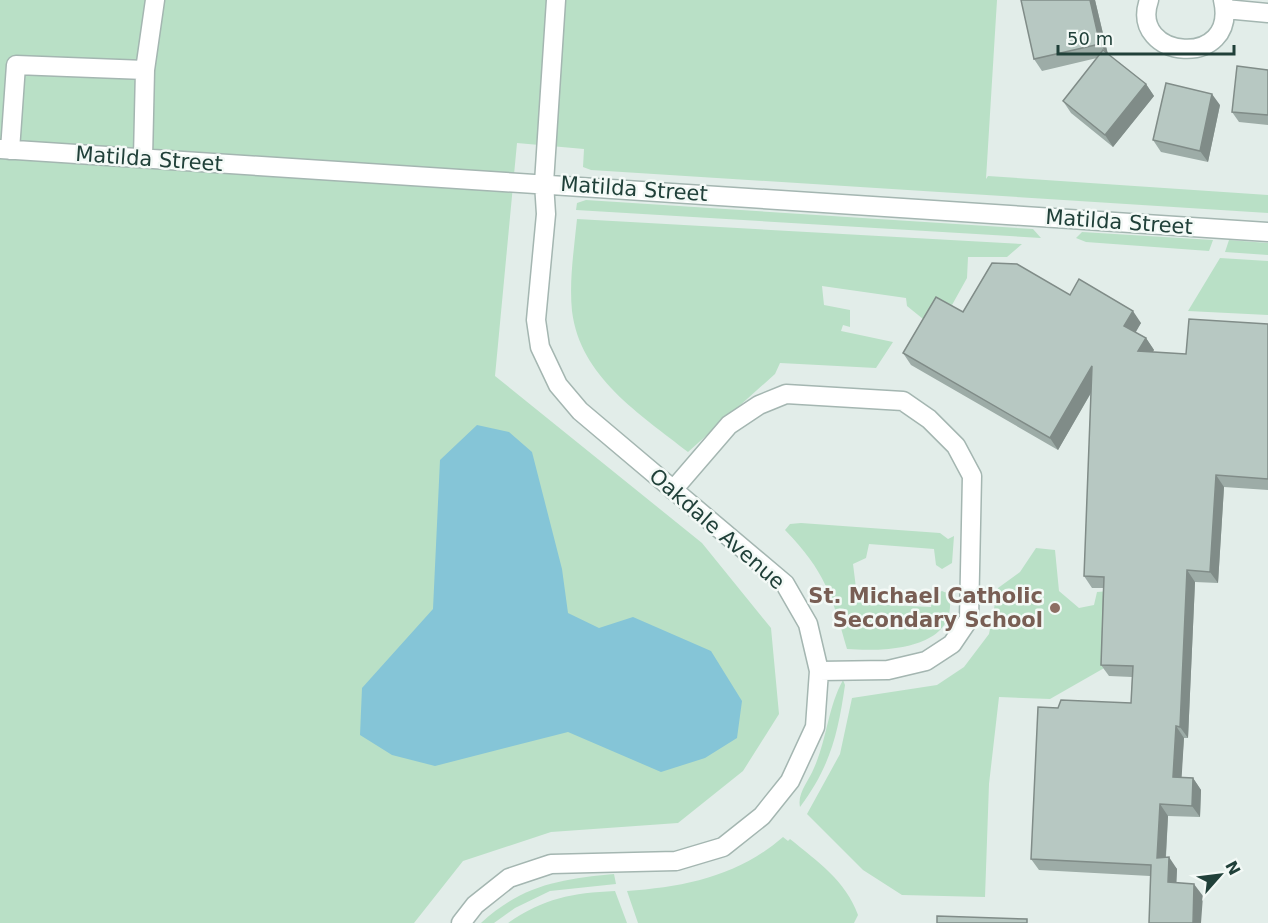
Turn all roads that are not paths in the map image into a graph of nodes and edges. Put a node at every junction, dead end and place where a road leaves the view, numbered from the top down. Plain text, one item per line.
1 (155, 0) edge
2 (556, 0) edge
3 (1149, 0) edge
4 (1224, 5) edge
5 (1268, 13) edge
6 (145, 70) junction
7 (5, 150) edge
8 (143, 158) junction
9 (544, 183) junction
10 (1268, 232) edge
11 (673, 490) junction
12 (819, 671) junction
13 (461, 923) edge

1 - 6 street
2 - 9 street, Oakdale Avenue
3 - 4 street
4 - 5 street
6 - 7 street
6 - 8 street
7 - 8 street, Matilda Street
8 - 9 street, Matilda Street
9 - 10 street, Matilda Street
9 - 11 street, Oakdale Avenue
11 - 12 street, Oakdale Avenue
11 - 12 street
12 - 13 street, Oakdale Avenue

